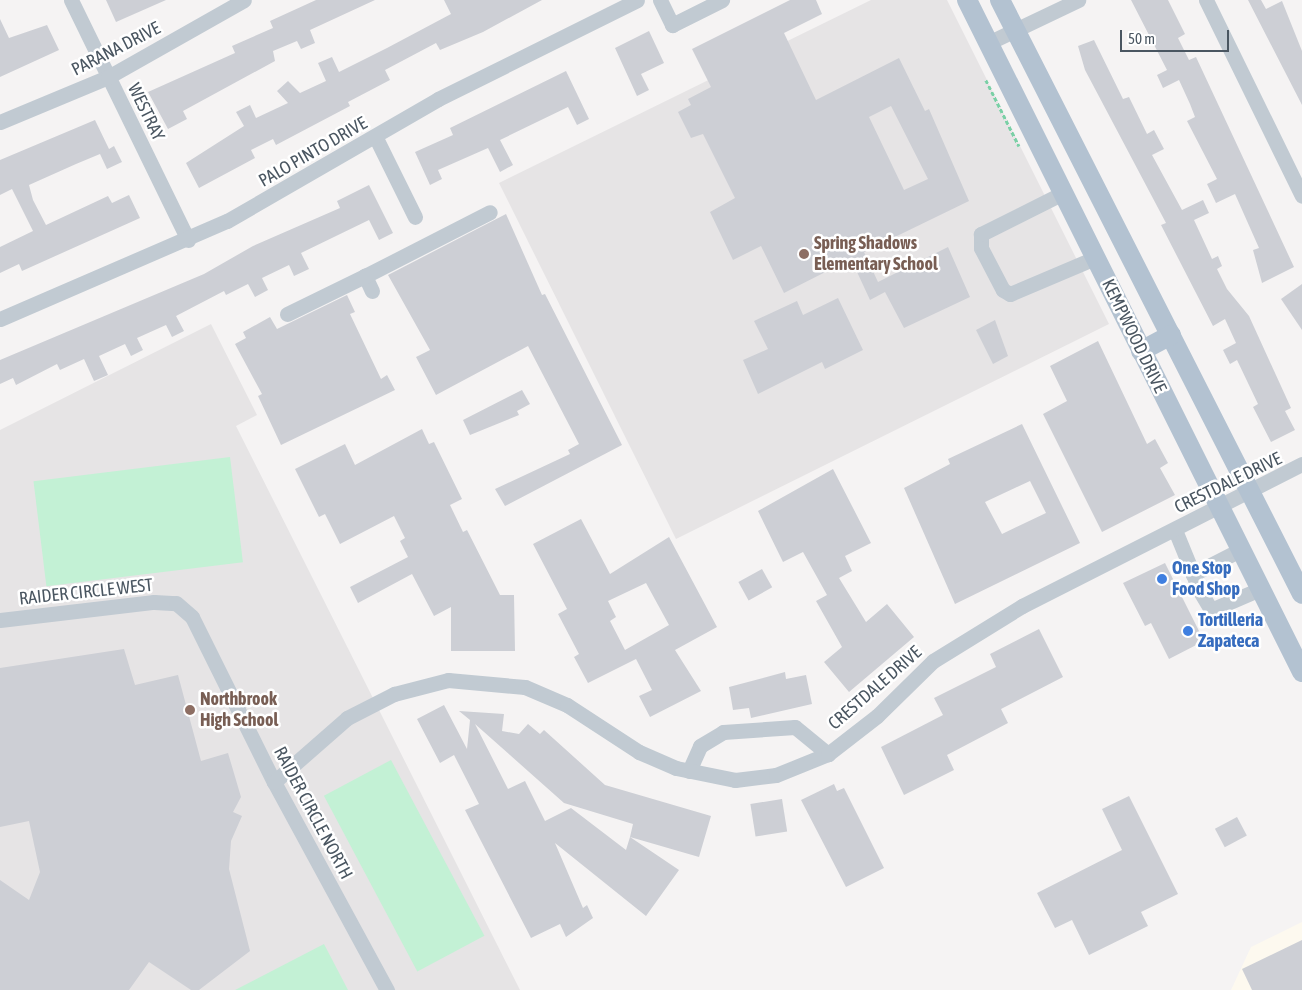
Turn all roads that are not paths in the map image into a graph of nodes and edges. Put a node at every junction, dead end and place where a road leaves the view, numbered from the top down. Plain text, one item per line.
1 (71, 0) edge
2 (244, 0) edge
3 (637, 0) edge
4 (660, 0) edge
5 (722, 0) edge
6 (967, 0) edge
7 (1000, 0) edge
8 (1078, 0) edge
9 (1206, 0) edge
10 (1015, 30) junction
11 (988, 43) junction
12 (108, 77) junction
13 (0, 122) edge
14 (376, 138) junction
15 (1094, 184) junction
16 (1064, 196) junction
17 (1302, 196) edge
18 (490, 212) dead end
19 (415, 217) dead end
20 (188, 240) junction
21 (1095, 258) junction
22 (365, 276) junction
23 (372, 291) dead end
24 (287, 314) dead end
25 (0, 319) edge
26 (1172, 335) junction
27 (1141, 351) junction
28 (1302, 464) edge
29 (1251, 492) junction
30 (1219, 508) junction
31 (1175, 530) junction
32 (1238, 551) junction
33 (1193, 574) junction
34 (1260, 589) junction
35 (1302, 594) edge
36 (176, 604) joint
37 (0, 620) edge
38 (1301, 668) edge
39 (828, 754) junction
40 (689, 771) junction
41 (274, 782) junction
42 (388, 990) edge

1 - 12 street, WESTRAY
2 - 12 street, PARANA DRIVE
3 - 14 street, PALO PINTO DRIVE
4 - 5 street
6 - 11 main road, KEMPWOOD DRIVE
7 - 10 main road, KEMPWOOD DRIVE
8 - 10 street
9 - 17 street
10 - 11 street
10 - 15 main road, KEMPWOOD DRIVE
11 - 16 main road, KEMPWOOD DRIVE
12 - 13 street, PARANA DRIVE
12 - 20 street, WESTRAY
14 - 19 street
14 - 20 street, PALO PINTO DRIVE
15 - 16 main road
15 - 26 main road, KEMPWOOD DRIVE
16 - 21 main road, KEMPWOOD DRIVE
16 - 21 street
18 - 22 street
20 - 25 street, PALO PINTO DRIVE
21 - 27 main road, KEMPWOOD DRIVE
22 - 23 street
22 - 24 street
26 - 27 main road
26 - 29 main road, KEMPWOOD DRIVE
27 - 30 main road, KEMPWOOD DRIVE
28 - 29 street, CRESTDALE DRIVE
29 - 30 street, CRESTDALE DRIVE
29 - 35 main road, KEMPWOOD DRIVE
30 - 31 street, CRESTDALE DRIVE
30 - 32 main road, KEMPWOOD DRIVE
31 - 33 street
31 - 39 street, CRESTDALE DRIVE
32 - 33 street
32 - 34 main road, KEMPWOOD DRIVE
33 - 34 street
34 - 38 main road, KEMPWOOD DRIVE
36 - 37 street, RAIDER CIRCLE WEST
36 - 41 street, RAIDER CIRCLE NORTH
39 - 40 street, CRESTDALE DRIVE
39 - 40 street
40 - 41 street, CRESTDALE DRIVE
41 - 42 street, RAIDER CIRCLE NORTH

